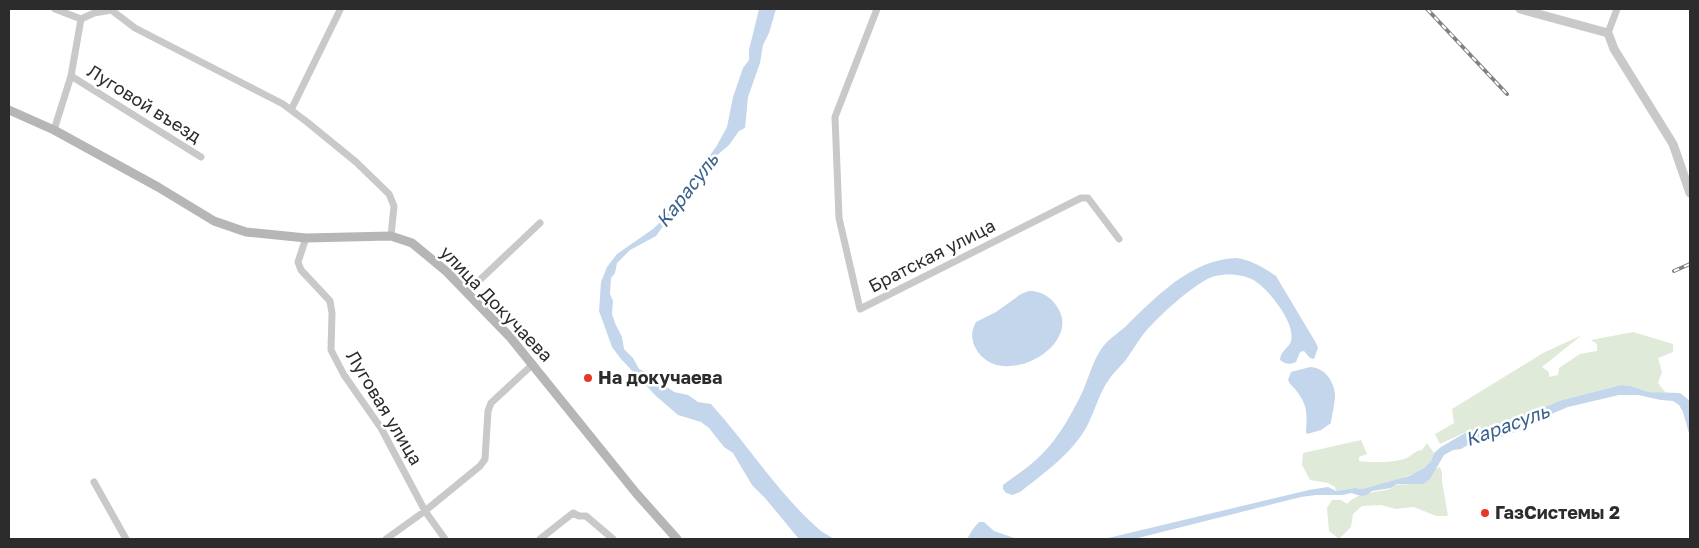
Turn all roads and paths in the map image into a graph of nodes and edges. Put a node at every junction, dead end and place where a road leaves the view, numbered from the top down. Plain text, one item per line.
1 (55, 9) edge
2 (877, 9) edge
3 (1520, 9) edge
4 (1617, 9) edge
5 (111, 10) edge
6 (340, 10) edge
7 (81, 18) junction
8 (1608, 33) junction
9 (71, 76) junction
10 (9, 110) edge
11 (291, 110) junction
12 (54, 130) junction
13 (201, 157) dead end
14 (1690, 193) edge
15 (540, 223) dead end
16 (391, 236) junction
17 (306, 238) junction
18 (1119, 239) dead end
19 (467, 292) junction
20 (533, 364) junction
21 (94, 482) dead end
22 (425, 511) junction
23 (126, 539) edge
24 (386, 539) edge
25 (445, 539) edge
26 (540, 539) edge
27 (613, 539) edge
28 (676, 539) edge

1 - 7 street
2 - 18 street, Братская улица
3 - 8 street
4 - 8 street
5 - 7 street
5 - 11 street
6 - 11 street
7 - 9 street
8 - 14 street
9 - 12 street
9 - 13 street, Луговой въезд
10 - 12 main road
11 - 16 street
12 - 17 main road
15 - 19 street
16 - 17 main road
16 - 19 main road, улица Докучаева
17 - 22 street, Луговая улица
19 - 20 main road, улица Докучаева
20 - 22 street
20 - 28 main road, улица Докучаева
21 - 23 street
22 - 24 street
22 - 25 street, Луговая улица
26 - 27 street

